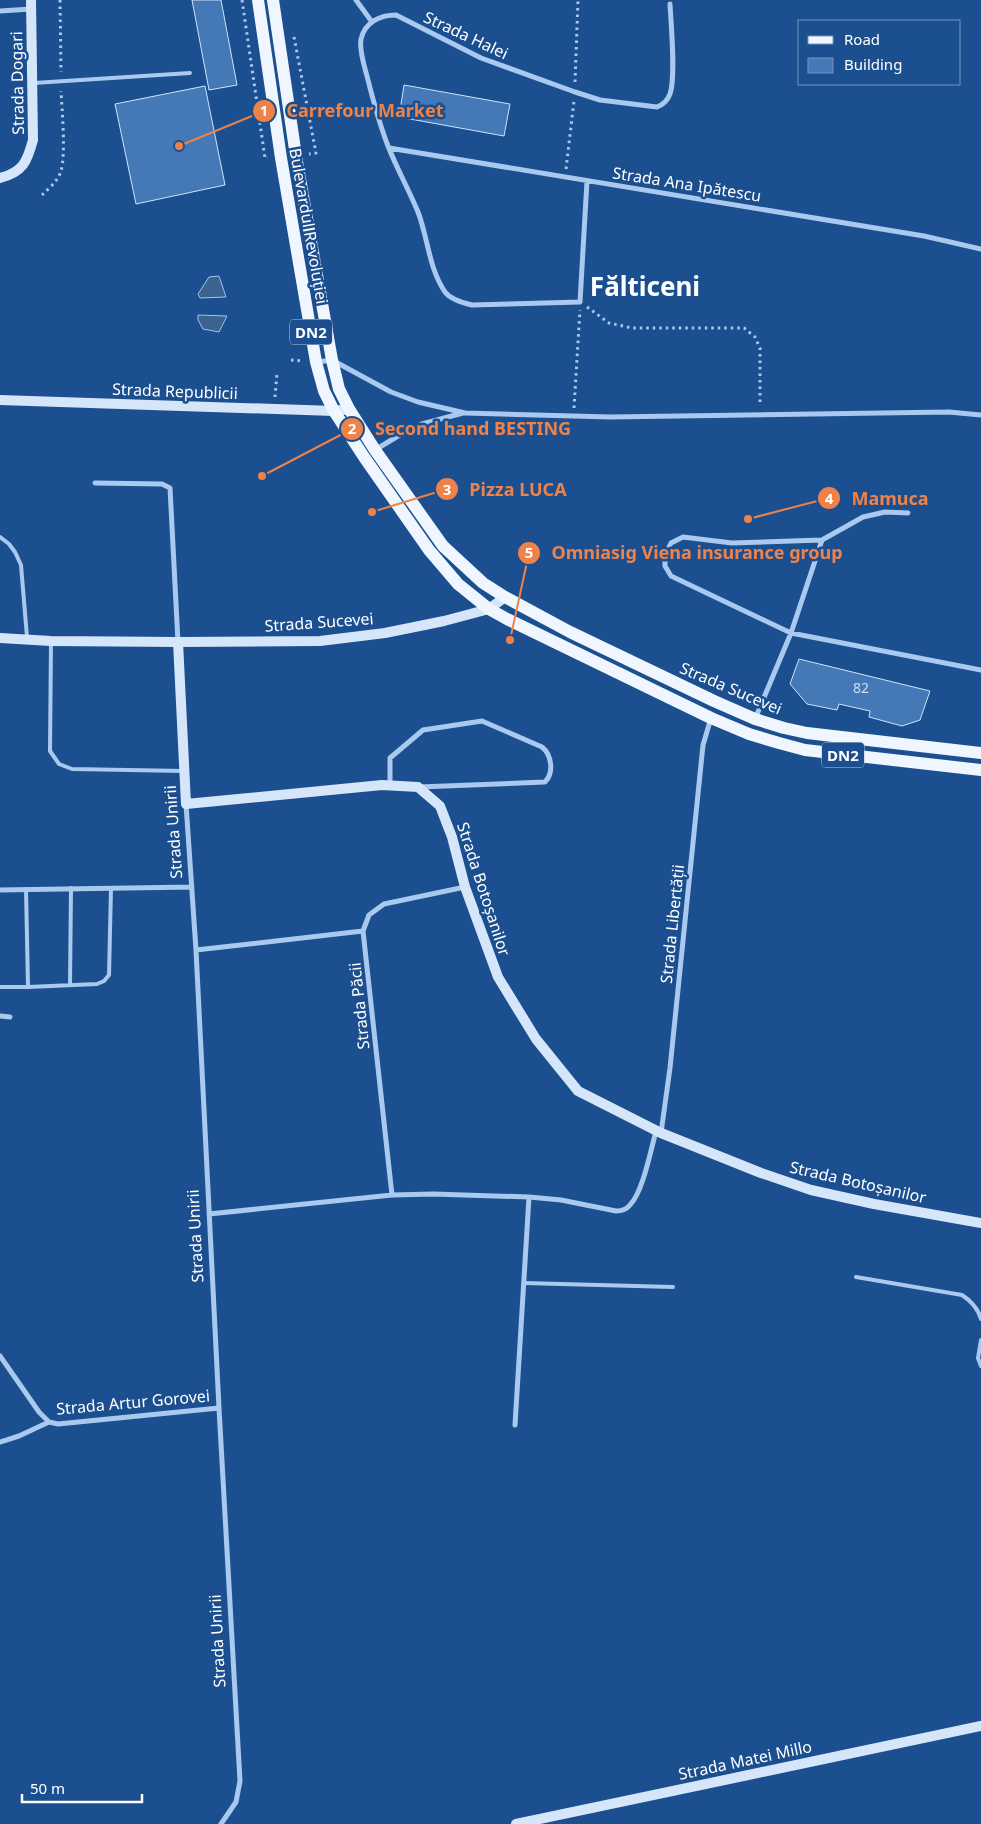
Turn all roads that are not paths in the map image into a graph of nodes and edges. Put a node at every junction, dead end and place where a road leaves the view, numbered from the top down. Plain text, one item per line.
1 (258, 0) edge
2 (273, 0) edge
3 (356, 0) edge
4 (31, 4) edge
5 (670, 4) dead end
6 (0, 11) edge
7 (372, 22) junction
8 (190, 73) dead end
9 (32, 84) junction
10 (389, 148) junction
11 (0, 178) edge
12 (587, 181) junction
13 (981, 249) edge
14 (332, 360) junction
15 (316, 362) junction
16 (0, 400) edge
17 (349, 409) junction
18 (334, 411) junction
19 (465, 413) junction
20 (981, 415) edge
21 (375, 450) junction
22 (364, 457) junction
23 (95, 483) dead end
24 (908, 513) dead end
25 (0, 536) edge
26 (822, 540) junction
27 (505, 597) junction
28 (490, 609) junction
29 (791, 633) junction
30 (0, 638) edge
31 (27, 640) junction
32 (51, 641) junction
33 (178, 642) junction
34 (981, 670) edge
35 (711, 718) junction
36 (756, 719) junction
37 (981, 753) edge
38 (981, 770) edge
39 (184, 771) junction
40 (390, 785) junction
41 (418, 787) junction
42 (186, 804) junction
43 (192, 887) junction
44 (72, 888) junction
45 (111, 888) junction
46 (465, 888) junction
47 (26, 889) junction
48 (0, 890) edge
49 (363, 931) junction
50 (196, 950) junction
51 (70, 986) junction
52 (0, 987) edge
53 (28, 987) junction
54 (0, 1016) edge
55 (10, 1017) dead end
56 (658, 1132) junction
57 (392, 1195) junction
58 (529, 1197) junction
59 (209, 1214) junction
60 (981, 1222) edge
61 (856, 1277) dead end
62 (524, 1283) junction
63 (673, 1287) dead end
64 (981, 1319) edge
65 (981, 1340) edge
66 (0, 1356) edge
67 (981, 1366) edge
68 (219, 1408) junction
69 (49, 1422) junction
70 (515, 1425) dead end
71 (0, 1442) edge
72 (981, 1726) edge
73 (220, 1824) edge
74 (516, 1824) edge

1 - 15 main road, Bulevardul Revoluției / DN2
2 - 14 main road, Bulevardul Revoluției / DN2
3 - 7 street
4 - 6 street
4 - 9 street, Strada Dogari
5 - 7 street, Strada Halei
7 - 10 street
8 - 9 lane
9 - 11 street, Strada Dogari
10 - 12 street, Strada Ana Ipătescu
10 - 12 street
12 - 13 street, Strada Ana Ipătescu
14 - 15 street
14 - 17 main road, Bulevardul Revoluției / DN2
14 - 19 street
15 - 18 main road, Bulevardul Revoluției / DN2
16 - 18 street, Strada Republicii
17 - 18 street, Strada Republicii
17 - 21 main road, Bulevardul Revoluției / DN2
18 - 22 main road, Bulevardul Revoluției / DN2
19 - 20 street
19 - 21 street
21 - 22 street
21 - 27 main road, Bulevardul Revoluției / DN2
22 - 28 main road, Bulevardul Revoluției / DN2
23 - 33 street
24 - 26 street
25 - 31 lane
26 - 29 street
26 - 29 street
27 - 28 street, Strada Sucevei
27 - 36 main road, Strada Sucevei / DN2
28 - 33 street, Strada Sucevei
28 - 35 main road, Strada Sucevei / DN2
29 - 34 street
29 - 36 street
30 - 31 street, Strada Sucevei
31 - 32 street, Strada Sucevei
32 - 33 street, Strada Sucevei
32 - 39 lane
33 - 39 street, Strada Unirii
35 - 38 main road, Strada Sucevei / DN2
35 - 56 street, Strada Libertății
36 - 37 main road, Strada Sucevei / DN2
39 - 42 street, Strada Unirii
40 - 41 street
40 - 41 street
40 - 42 street
41 - 46 street, Strada Botoșanilor
42 - 43 street, Strada Unirii
43 - 45 street
43 - 50 street, Strada Unirii
44 - 45 street
44 - 47 street
44 - 51 lane
45 - 51 lane
46 - 49 street
46 - 56 street, Strada Botoșanilor
47 - 48 street
47 - 53 lane
49 - 50 street
49 - 57 street, Strada Păcii
50 - 59 street, Strada Unirii
51 - 53 lane
52 - 53 lane
54 - 55 street
56 - 58 street
56 - 60 street, Strada Botoșanilor
57 - 58 street
57 - 59 street
58 - 62 street
59 - 68 street, Strada Unirii
61 - 64 lane
62 - 63 lane
62 - 70 street
65 - 67 lane
66 - 69 street, Strada Artur Gorovei
68 - 69 street, Strada Artur Gorovei
68 - 73 street, Strada Unirii
69 - 71 street, Strada Artur Gorovei
72 - 74 street, Strada Matei Millo

